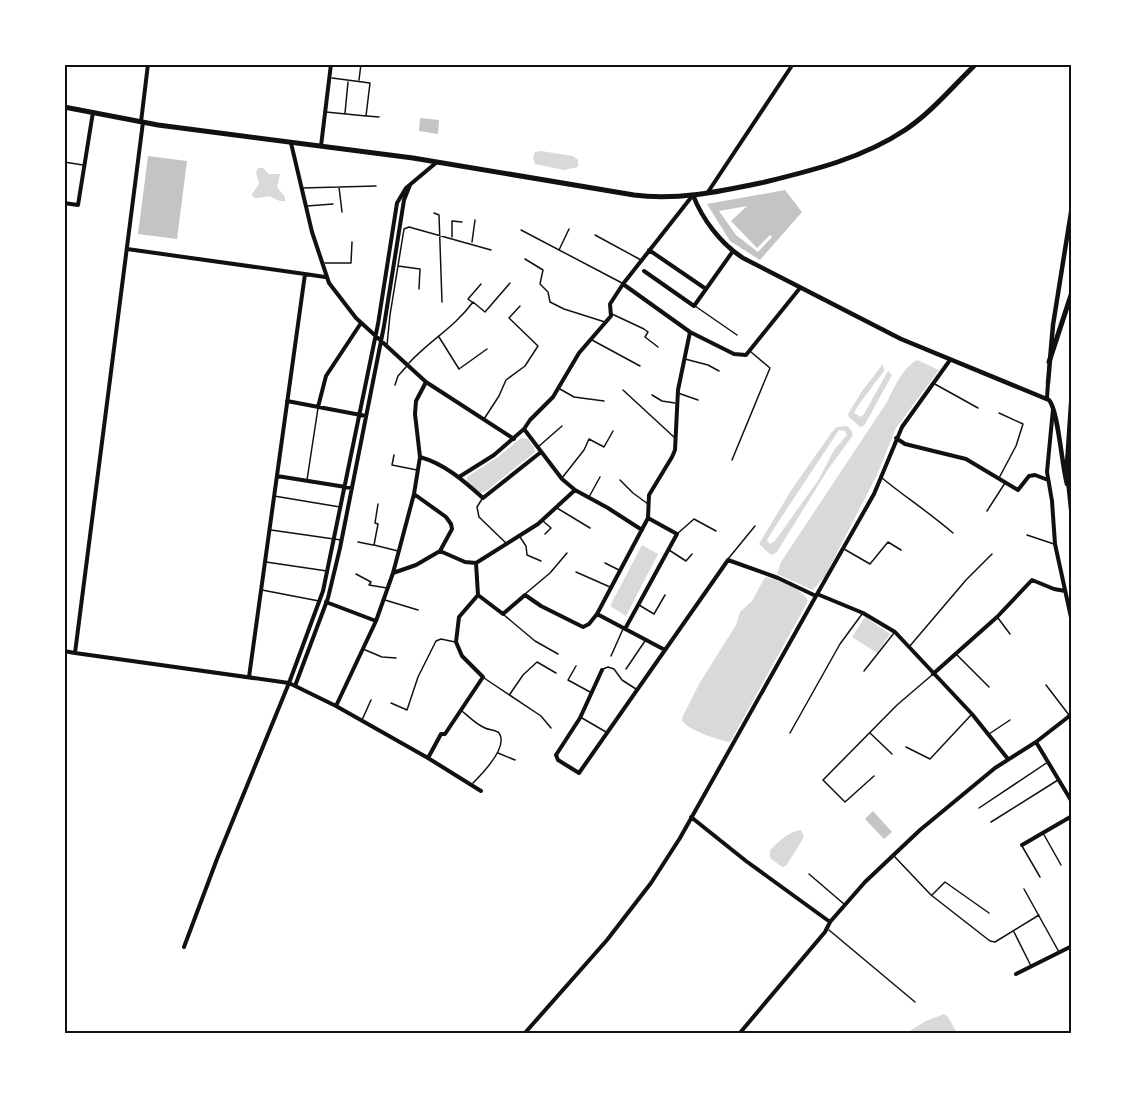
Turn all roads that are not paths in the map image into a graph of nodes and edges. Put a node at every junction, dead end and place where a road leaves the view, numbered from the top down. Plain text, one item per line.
1 (148, 64) edge
2 (331, 64) edge
3 (361, 64) edge
4 (793, 64) edge
5 (976, 64) edge
6 (329, 78) junction
7 (349, 80) junction
8 (358, 81) junction
9 (64, 107) edge
10 (93, 112) junction
11 (325, 112) junction
12 (345, 114) junction
13 (366, 116) junction
14 (379, 117) dead end
15 (142, 122) junction
16 (291, 143) junction
17 (321, 147) junction
18 (64, 162) edge
19 (438, 162) junction
20 (84, 166) junction
21 (410, 184) junction
22 (339, 186) junction
23 (376, 186) dead end
24 (302, 188) junction
25 (708, 193) junction
26 (693, 195) junction
27 (64, 203) edge
28 (333, 204) dead end
29 (306, 206) junction
30 (1071, 206) edge
31 (342, 212) dead end
32 (434, 213) dead end
33 (475, 220) dead end
34 (462, 222) dead end
35 (569, 229) dead end
36 (521, 230) dead end
37 (440, 234) junction
38 (595, 236) dead end
39 (452, 238) junction
40 (352, 242) dead end
41 (472, 243) junction
42 (126, 249) junction
43 (491, 250) dead end
44 (558, 250) junction
45 (649, 250) junction
46 (733, 251) junction
47 (525, 259) dead end
48 (641, 260) junction
49 (321, 263) junction
50 (397, 265) junction
51 (644, 271) dead end
52 (305, 274) junction
53 (325, 277) junction
54 (510, 283) dead end
55 (481, 284) dead end
56 (623, 284) junction
57 (420, 288) dead end
58 (800, 288) junction
59 (706, 290) junction
60 (1071, 292) edge
61 (442, 302) dead end
62 (473, 302) junction
63 (520, 306) dead end
64 (694, 306) junction
65 (611, 314) junction
66 (361, 323) junction
67 (606, 323) junction
68 (690, 332) junction
69 (737, 335) dead end
70 (375, 336) junction
71 (439, 337) junction
72 (591, 340) junction
73 (381, 341) junction
74 (658, 346) dead end
75 (387, 347) junction
76 (487, 349) dead end
77 (750, 351) junction
78 (684, 359) junction
79 (950, 360) junction
80 (1049, 362) junction
81 (407, 365) junction
82 (640, 366) dead end
83 (719, 370) dead end
84 (426, 382) junction
85 (933, 383) junction
86 (1048, 383) joint
87 (395, 385) dead end
88 (559, 389) junction
89 (623, 390) dead end
90 (678, 393) junction
91 (1071, 393) edge
92 (652, 395) dead end
93 (1047, 398) junction
94 (698, 400) dead end
95 (287, 401) junction
96 (604, 401) dead end
97 (676, 403) junction
98 (1053, 406) junction
99 (318, 407) junction
100 (978, 408) dead end
101 (999, 413) dead end
102 (359, 415) junction
103 (366, 416) junction
104 (484, 420) junction
105 (562, 426) dead end
106 (524, 429) junction
107 (613, 431) dead end
108 (675, 438) junction
109 (896, 438) junction
110 (514, 439) junction
111 (537, 447) junction
112 (541, 452) junction
113 (394, 455) dead end
114 (420, 456) junction
115 (732, 460) dead end
116 (418, 470) junction
117 (277, 476) junction
118 (459, 477) junction
119 (600, 477) dead end
120 (881, 477) junction
121 (999, 478) junction
122 (562, 479) junction
123 (620, 480) dead end
124 (1048, 480) junction
125 (307, 481) junction
126 (1005, 482) junction
127 (345, 487) junction
128 (352, 488) junction
129 (1068, 488) junction
130 (574, 490) junction
131 (414, 494) junction
132 (274, 496) junction
133 (483, 498) junction
134 (588, 498) junction
135 (378, 504) dead end
136 (649, 504) junction
137 (341, 507) junction
138 (556, 508) junction
139 (987, 511) dead end
140 (1071, 516) edge
141 (648, 518) junction
142 (542, 520) junction
143 (755, 526) dead end
144 (590, 528) dead end
145 (270, 529) junction
146 (642, 530) junction
147 (716, 531) dead end
148 (952, 533) dead end
149 (544, 534) dead end
150 (677, 534) junction
151 (1027, 535) dead end
152 (520, 536) junction
153 (335, 539) junction
154 (342, 540) junction
155 (358, 542) dead end
156 (507, 544) junction
157 (1055, 544) junction
158 (374, 545) junction
159 (843, 549) junction
160 (668, 550) junction
161 (901, 550) dead end
162 (399, 551) junction
163 (440, 551) junction
164 (567, 553) dead end
165 (692, 554) dead end
166 (992, 554) dead end
167 (728, 560) junction
168 (541, 561) dead end
169 (265, 562) junction
170 (476, 563) junction
171 (605, 563) dead end
172 (620, 570) junction
173 (328, 572) junction
174 (576, 572) dead end
175 (393, 573) junction
176 (356, 574) dead end
177 (611, 587) junction
178 (388, 588) junction
179 (261, 590) junction
180 (1065, 591) junction
181 (525, 594) junction
182 (478, 595) junction
183 (665, 595) dead end
184 (817, 595) junction
185 (384, 599) junction
186 (320, 601) junction
187 (327, 602) junction
188 (639, 605) junction
189 (418, 610) dead end
190 (863, 613) junction
191 (503, 614) junction
192 (597, 614) junction
193 (997, 617) junction
194 (376, 621) junction
195 (1071, 622) edge
196 (624, 629) junction
197 (895, 632) junction
198 (1010, 634) dead end
199 (645, 640) junction
200 (456, 642) junction
201 (908, 647) junction
202 (363, 649) junction
203 (64, 651) edge
204 (665, 651) junction
205 (75, 653) junction
206 (558, 654) dead end
207 (957, 654) junction
208 (611, 656) dead end
209 (396, 658) dead end
210 (576, 666) dead end
211 (626, 669) dead end
212 (602, 670) joint
213 (864, 671) dead end
214 (556, 673) dead end
215 (933, 674) junction
216 (249, 677) junction
217 (483, 677) junction
218 (289, 683) junction
219 (1046, 685) dead end
220 (295, 686) junction
221 (989, 687) dead end
222 (637, 690) junction
223 (591, 693) junction
224 (509, 695) junction
225 (370, 700) dead end
226 (391, 703) dead end
227 (336, 706) junction
228 (461, 711) junction
229 (972, 714) junction
230 (1070, 715) edge
231 (580, 718) junction
232 (1010, 720) dead end
233 (362, 721) junction
234 (551, 728) dead end
235 (607, 732) junction
236 (870, 732) junction
237 (790, 733) dead end
238 (989, 734) junction
239 (1036, 742) junction
240 (906, 747) dead end
241 (497, 753) junction
242 (892, 754) dead end
243 (428, 758) junction
244 (1008, 759) junction
245 (515, 760) dead end
246 (1048, 762) junction
247 (874, 776) dead end
248 (1058, 779) junction
249 (470, 785) junction
250 (481, 791) dead end
251 (1071, 802) edge
252 (979, 808) dead end
253 (1071, 816) edge
254 (691, 817) junction
255 (991, 822) dead end
256 (1043, 833) junction
257 (1022, 845) joint
258 (893, 855) junction
259 (1061, 865) dead end
260 (809, 874) dead end
261 (1041, 878) dead end
262 (1024, 889) dead end
263 (931, 895) junction
264 (845, 905) junction
265 (989, 914) dead end
266 (1039, 915) junction
267 (830, 922) junction
268 (826, 928) junction
269 (1013, 932) junction
270 (184, 946) dead end
271 (1071, 946) edge
272 (1059, 952) junction
273 (1031, 966) junction
274 (1016, 974) dead end
275 (915, 1002) dead end
276 (524, 1034) edge
277 (739, 1034) edge

1 - 15 street
2 - 6 street
3 - 8 lane
4 - 25 street
5 - 25 main road
6 - 7 lane
6 - 11 street
7 - 8 lane
7 - 12 lane
8 - 13 lane
9 - 10 main road
10 - 15 main road
10 - 20 street
11 - 12 lane
11 - 17 street
12 - 13 lane
13 - 14 lane
15 - 16 main road
15 - 42 street
16 - 17 main road
16 - 24 street
17 - 19 main road
18 - 20 lane
19 - 21 street
19 - 26 main road
20 - 27 street
21 - 70 street
21 - 73 street
22 - 23 lane
22 - 24 lane
22 - 31 lane
24 - 29 street
25 - 26 main road
26 - 45 street
26 - 46 street
28 - 29 lane
29 - 49 street
30 - 80 street
32 - 37 lane
33 - 41 lane
34 - 39 lane
35 - 44 lane
36 - 44 lane
37 - 39 lane
37 - 50 lane
37 - 61 lane
38 - 48 lane
39 - 41 lane
40 - 49 lane
41 - 43 lane
42 - 52 street
42 - 205 street
44 - 56 lane
45 - 48 street
45 - 59 street
46 - 58 street
46 - 59 street
47 - 67 lane
48 - 56 street
49 - 53 street
50 - 57 lane
50 - 75 lane
51 - 64 street
52 - 53 street
52 - 95 street
53 - 66 street
54 - 62 lane
55 - 62 lane
56 - 65 street
56 - 68 street
58 - 77 street
58 - 79 street
59 - 64 street
60 - 80 main road
62 - 71 lane
63 - 104 lane
64 - 69 lane
65 - 67 street
65 - 74 lane
66 - 70 street
66 - 99 street
67 - 72 street
68 - 77 street
68 - 78 street
70 - 73 street
70 - 102 street
71 - 76 lane
71 - 81 lane
72 - 82 lane
72 - 88 street
73 - 75 street
73 - 103 street
75 - 81 street
77 - 115 lane
78 - 83 lane
78 - 90 street
79 - 85 street
79 - 93 street
80 - 86 street
81 - 84 street
81 - 87 lane
84 - 104 street
84 - 114 street
85 - 100 lane
85 - 109 street
86 - 93 street
88 - 96 lane
88 - 106 street
89 - 108 lane
90 - 94 lane
90 - 97 street
91 - 129 main road
92 - 97 lane
93 - 98 street
95 - 99 street
95 - 117 street
97 - 108 street
98 - 124 street
98 - 129 street
99 - 102 street
99 - 125 lane
101 - 121 lane
102 - 103 street
102 - 127 street
103 - 128 street
104 - 110 street
105 - 111 lane
106 - 110 street
106 - 111 street
107 - 122 lane
108 - 136 street
109 - 120 street
109 - 121 street
110 - 118 street
111 - 112 street
112 - 122 street
112 - 133 street
113 - 116 lane
114 - 116 street
114 - 118 street
116 - 131 street
117 - 125 street
117 - 132 street
118 - 133 street
119 - 134 lane
120 - 148 lane
120 - 159 street
121 - 126 street
122 - 130 street
123 - 136 lane
124 - 126 street
124 - 157 street
125 - 127 street
126 - 139 lane
127 - 128 street
127 - 137 street
128 - 154 street
129 - 140 main road
130 - 134 street
130 - 138 street
131 - 162 street
131 - 163 street
132 - 137 lane
132 - 145 street
133 - 156 lane
134 - 146 street
135 - 158 lane
136 - 141 street
137 - 153 street
138 - 142 street
138 - 144 lane
141 - 146 street
141 - 150 street
142 - 149 lane
142 - 152 street
143 - 167 lane
145 - 153 lane
145 - 169 street
146 - 172 street
147 - 150 lane
150 - 160 street
151 - 157 lane
152 - 156 street
152 - 168 lane
153 - 154 lane
153 - 173 street
154 - 187 street
155 - 158 lane
156 - 170 street
157 - 180 street
158 - 162 lane
159 - 161 lane
159 - 184 street
160 - 165 lane
160 - 188 street
162 - 175 street
163 - 170 street
163 - 175 street
164 - 181 lane
166 - 201 lane
167 - 184 street
167 - 204 street
169 - 173 lane
169 - 179 street
170 - 182 street
171 - 172 lane
172 - 177 street
173 - 186 street
174 - 177 lane
175 - 178 street
176 - 178 lane
177 - 192 street
178 - 185 street
179 - 186 lane
179 - 216 street
180 - 193 street
180 - 195 street
181 - 191 street
181 - 192 street
182 - 191 street
182 - 200 street
183 - 188 lane
184 - 190 street
184 - 254 street
185 - 189 lane
185 - 194 street
186 - 187 street
186 - 218 street
187 - 194 street
187 - 220 street
188 - 196 street
190 - 197 street
190 - 237 lane
191 - 206 lane
192 - 196 street
193 - 198 lane
193 - 207 street
194 - 202 street
196 - 199 street
196 - 208 lane
197 - 201 street
197 - 213 lane
199 - 204 street
199 - 211 lane
200 - 217 street
200 - 226 lane
201 - 215 street
202 - 209 lane
202 - 227 street
203 - 205 street
204 - 222 street
205 - 216 street
207 - 215 street
207 - 221 lane
210 - 223 lane
212 - 222 lane
212 - 223 street
214 - 224 lane
215 - 229 street
215 - 236 lane
216 - 218 street
217 - 224 lane
217 - 228 street
218 - 220 street
218 - 270 street
219 - 230 lane
220 - 227 street
222 - 235 street
223 - 231 street
224 - 234 lane
225 - 233 lane
227 - 233 street
228 - 241 lane
228 - 243 street
229 - 238 street
229 - 240 lane
230 - 239 street
231 - 235 lane
231 - 235 street
232 - 238 lane
233 - 243 street
236 - 242 lane
236 - 247 lane
238 - 244 street
239 - 244 street
239 - 246 street
241 - 245 lane
241 - 249 lane
243 - 249 street
244 - 258 street
246 - 248 street
246 - 252 lane
248 - 251 street
248 - 255 lane
249 - 250 street
253 - 256 street
254 - 267 street
254 - 276 street
256 - 257 street
256 - 259 lane
257 - 261 lane
258 - 263 lane
258 - 264 street
260 - 264 lane
262 - 266 lane
263 - 265 lane
263 - 269 lane
264 - 267 street
266 - 269 lane
266 - 272 lane
267 - 268 street
268 - 275 lane
268 - 277 street
269 - 273 lane
271 - 272 street
272 - 273 street
273 - 274 street

